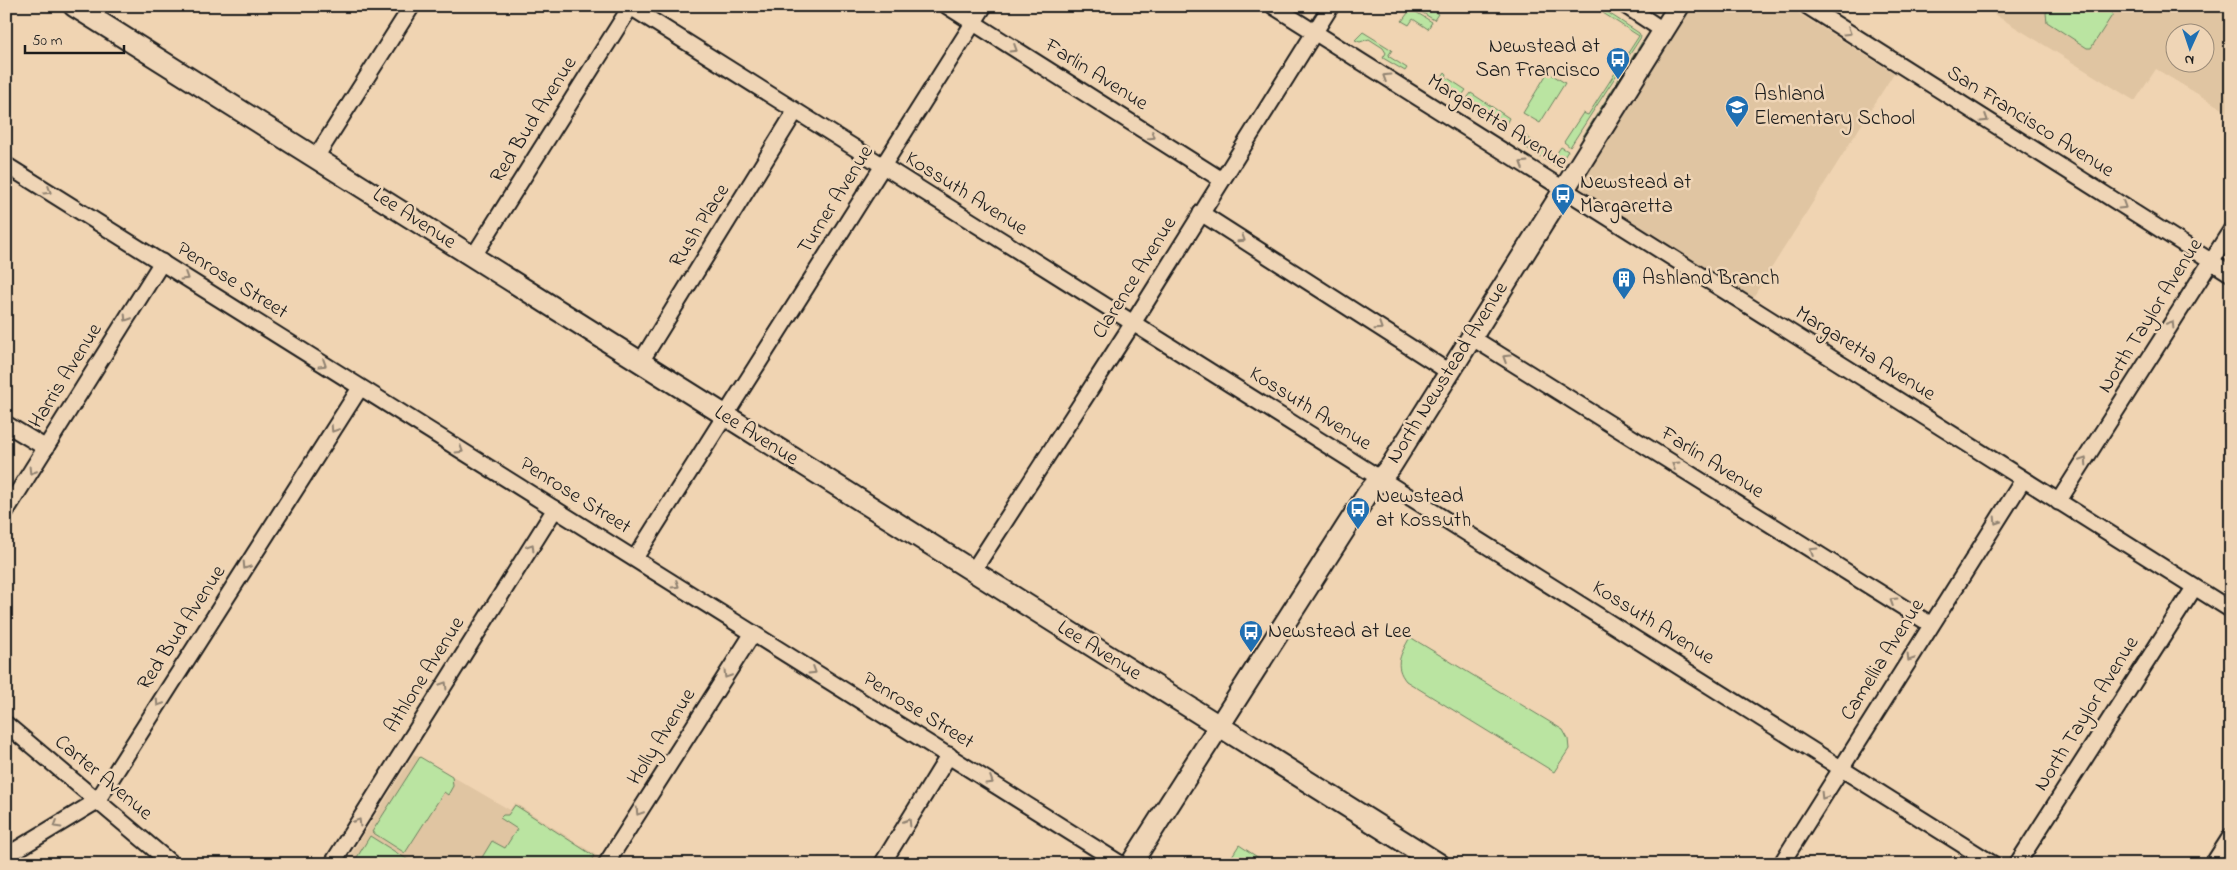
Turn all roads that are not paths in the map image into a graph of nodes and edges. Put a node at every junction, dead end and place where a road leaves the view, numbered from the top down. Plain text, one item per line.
1 (74, 6) edge
2 (412, 6) edge
3 (947, 6) edge
4 (984, 6) edge
5 (1273, 6) edge
6 (1331, 6) edge
7 (1626, 6) edge
8 (1680, 6) edge
9 (1807, 6) edge
10 (630, 7) edge
11 (973, 23) junction
12 (1664, 31) junction
13 (1315, 32) junction
14 (795, 112) junction
15 (316, 157) junction
16 (6, 165) edge
17 (882, 166) junction
18 (1222, 180) junction
19 (1564, 190) junction
20 (1201, 213) junction
21 (2231, 230) edge
22 (474, 257) junction
23 (2211, 261) junction
24 (162, 262) junction
25 (2231, 274) edge
26 (1132, 323) junction
27 (1472, 337) junction
28 (640, 363) junction
29 (1449, 372) junction
30 (360, 388) junction
31 (724, 417) junction
32 (6, 424) edge
33 (46, 448) junction
34 (1381, 478) junction
35 (2023, 480) junction
36 (2058, 502) junction
37 (555, 509) junction
38 (6, 511) edge
39 (635, 558) junction
40 (973, 571) junction
41 (2194, 588) junction
42 (2231, 610) edge
43 (1930, 624) junction
44 (753, 634) junction
45 (6, 724) edge
46 (1219, 725) junction
47 (949, 755) junction
48 (1842, 767) junction
49 (97, 801) junction
50 (2231, 836) edge
51 (6, 856) edge
52 (172, 864) edge
53 (332, 864) edge
54 (606, 864) edge
55 (882, 864) edge
56 (1121, 864) edge
57 (1132, 864) edge
58 (1440, 864) edge
59 (1781, 864) edge
60 (1994, 864) edge
61 (2017, 864) edge
62 (2213, 864) edge

1 - 15 street, Lee Avenue
2 - 15 street
3 - 11 street, Farlin Avenue
4 - 11 street, Turner Avenue
5 - 13 street, Margaretta Avenue
6 - 13 street, Clarence Avenue
7 - 12 street
8 - 12 street, North Newstead Avenue
9 -> 23 street, San Francisco Avenue
10 - 14 street, Kossuth Avenue
10 - 22 street, Red Bud Avenue
11 - 17 street, Turner Avenue
11 -> 18 street, Farlin Avenue
12 - 19 street, North Newstead Avenue
13 - 18 street, Clarence Avenue
19 -> 13 street, Margaretta Avenue
14 - 17 street, Kossuth Avenue
14 - 28 street, Rush Place
15 - 22 street, Lee Avenue
16 -> 24 street, Penrose Street
17 - 26 street, Kossuth Avenue
17 - 31 street, Turner Avenue
18 - 20 street, Clarence Avenue
19 - 27 street, North Newstead Avenue
19 - 35 street, Margaretta Avenue
20 - 26 street, Clarence Avenue
20 -> 29 street
21 - 23 street, North Taylor Avenue
22 - 28 street, Lee Avenue
23 - 25 street, San Francisco Avenue
36 -> 23 street, North Taylor Avenue
24 -> 30 street, Penrose Street
24 -> 33 street, Harris Avenue
26 - 34 street, Kossuth Avenue
26 - 40 street, Clarence Avenue
27 - 29 street, North Newstead Avenue
43 -> 27 street, Farlin Avenue
28 - 31 street, Lee Avenue
29 - 34 street, North Newstead Avenue
30 -> 37 street, Penrose Street
30 -> 49 street, Red Bud Avenue
31 - 39 street
31 - 40 street, Lee Avenue
32 - 33 street
33 -> 38 street, Harris Avenue
34 - 46 street, North Newstead Avenue
34 - 48 street, Kossuth Avenue
35 - 36 street, Margaretta Avenue
35 -> 43 street, Camellia Avenue
36 - 41 street, Margaretta Avenue
37 - 39 street, Penrose Street
53 -> 37 street, Athlone Avenue
39 -> 44 street, Penrose Street
40 - 46 street, Lee Avenue
41 - 42 street, Margaretta Avenue
41 - 61 street, North Taylor Avenue
43 -> 48 street, Camellia Avenue
44 -> 47 street, Penrose Street
44 -> 54 street, Holly Avenue
45 - 49 street, Carter Avenue
46 - 57 street, North Newstead Avenue
46 - 58 street, Lee Avenue
55 -> 47 street
47 -> 56 street, Penrose Street
48 -> 59 street, Camellia Avenue
48 - 60 street, Kossuth Avenue
49 -> 51 street, Red Bud Avenue
49 - 52 street, Carter Avenue
50 - 62 street

